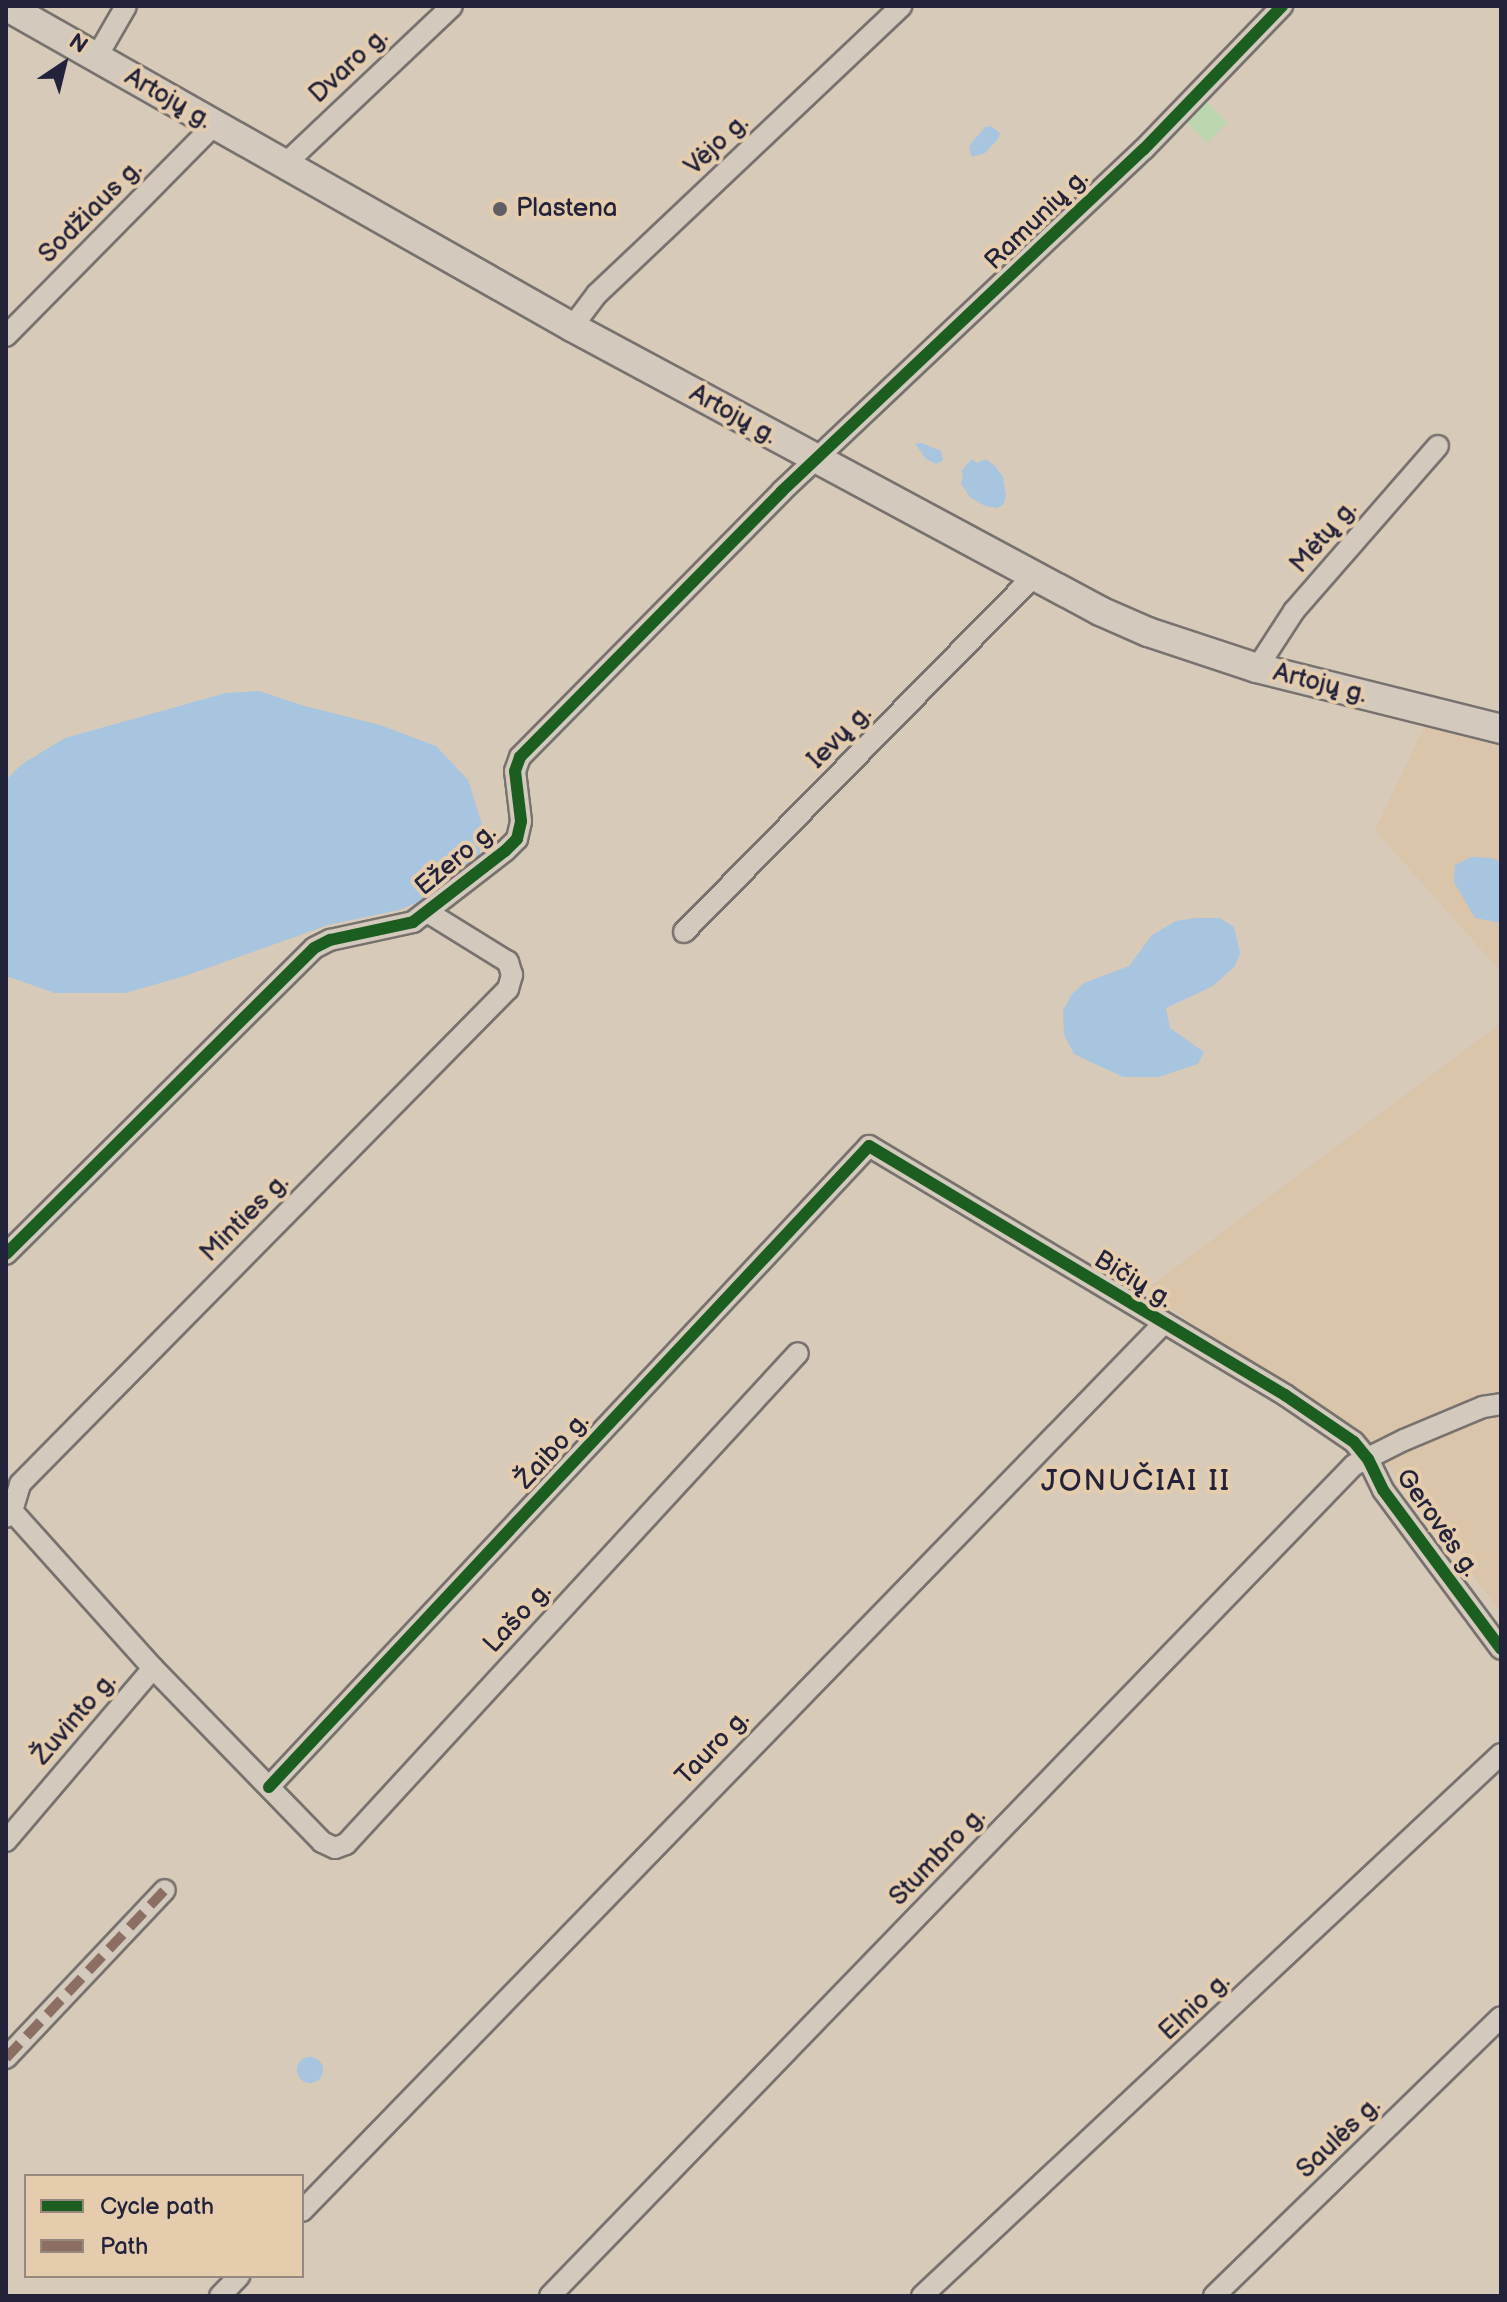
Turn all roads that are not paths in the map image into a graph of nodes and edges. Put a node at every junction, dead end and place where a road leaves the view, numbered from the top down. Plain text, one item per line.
1 (6, 6) edge
2 (126, 6) edge
3 (452, 6) edge
4 (902, 6) edge
5 (1282, 6) edge
6 (96, 58) junction
7 (214, 125) junction
8 (284, 165) junction
9 (572, 327) junction
10 (6, 336) edge
11 (1438, 446) dead end
12 (817, 461) junction
13 (1032, 578) junction
14 (1257, 668) junction
15 (1501, 729) edge
16 (429, 913) junction
17 (684, 932) dead end
18 (869, 1146) joint
19 (6, 1254) edge
20 (1163, 1324) junction
21 (798, 1353) dead end
22 (1501, 1404) edge
23 (1368, 1459) junction
24 (9, 1514) edge
25 (1501, 1649) edge
26 (153, 1668) junction
27 (1501, 1754) edge
28 (269, 1787) junction
29 (6, 1841) edge
30 (165, 1890) dead end
31 (1501, 2017) edge
32 (6, 2058) edge
33 (304, 2209) edge
34 (237, 2278) edge
35 (220, 2296) edge
36 (550, 2296) edge
37 (922, 2296) edge
38 (1214, 2296) edge

1 - 6 main road, Artojų g.
2 - 6 street
3 - 8 street, Dvaro g.
4 - 9 street, Vėjo g.
5 - 12 street, Ramunių g.
6 - 7 main road, Artojų g.
7 - 8 main road, Artojų g.
7 - 10 street, Sodžiaus g.
8 - 9 main road, Artojų g.
9 - 12 main road, Artojų g.
11 - 14 street, Mėtų g.
12 - 13 main road, Artojų g.
12 - 16 street, Ežero g.
13 - 14 main road, Artojų g.
13 - 17 street, Ievų g.
14 - 15 main road, Artojų g.
16 - 19 street, Ežero g.
16 - 24 street, Minties g.
18 - 20 street, Bičių g.
18 - 28 street, Žaibo g.
20 - 23 street, Bičių g.
20 - 33 street, Tauro g.
21 - 28 street, Lašo g.
22 - 23 street, Gerovės g.
23 - 25 street, Gerovės g.
23 - 36 street, Stumbro g.
24 - 26 street
26 - 28 street
26 - 29 street, Žuvinto g.
27 - 37 street, Elnio g.
30 - 32 street
31 - 38 street, Saulės g.
34 - 35 street

